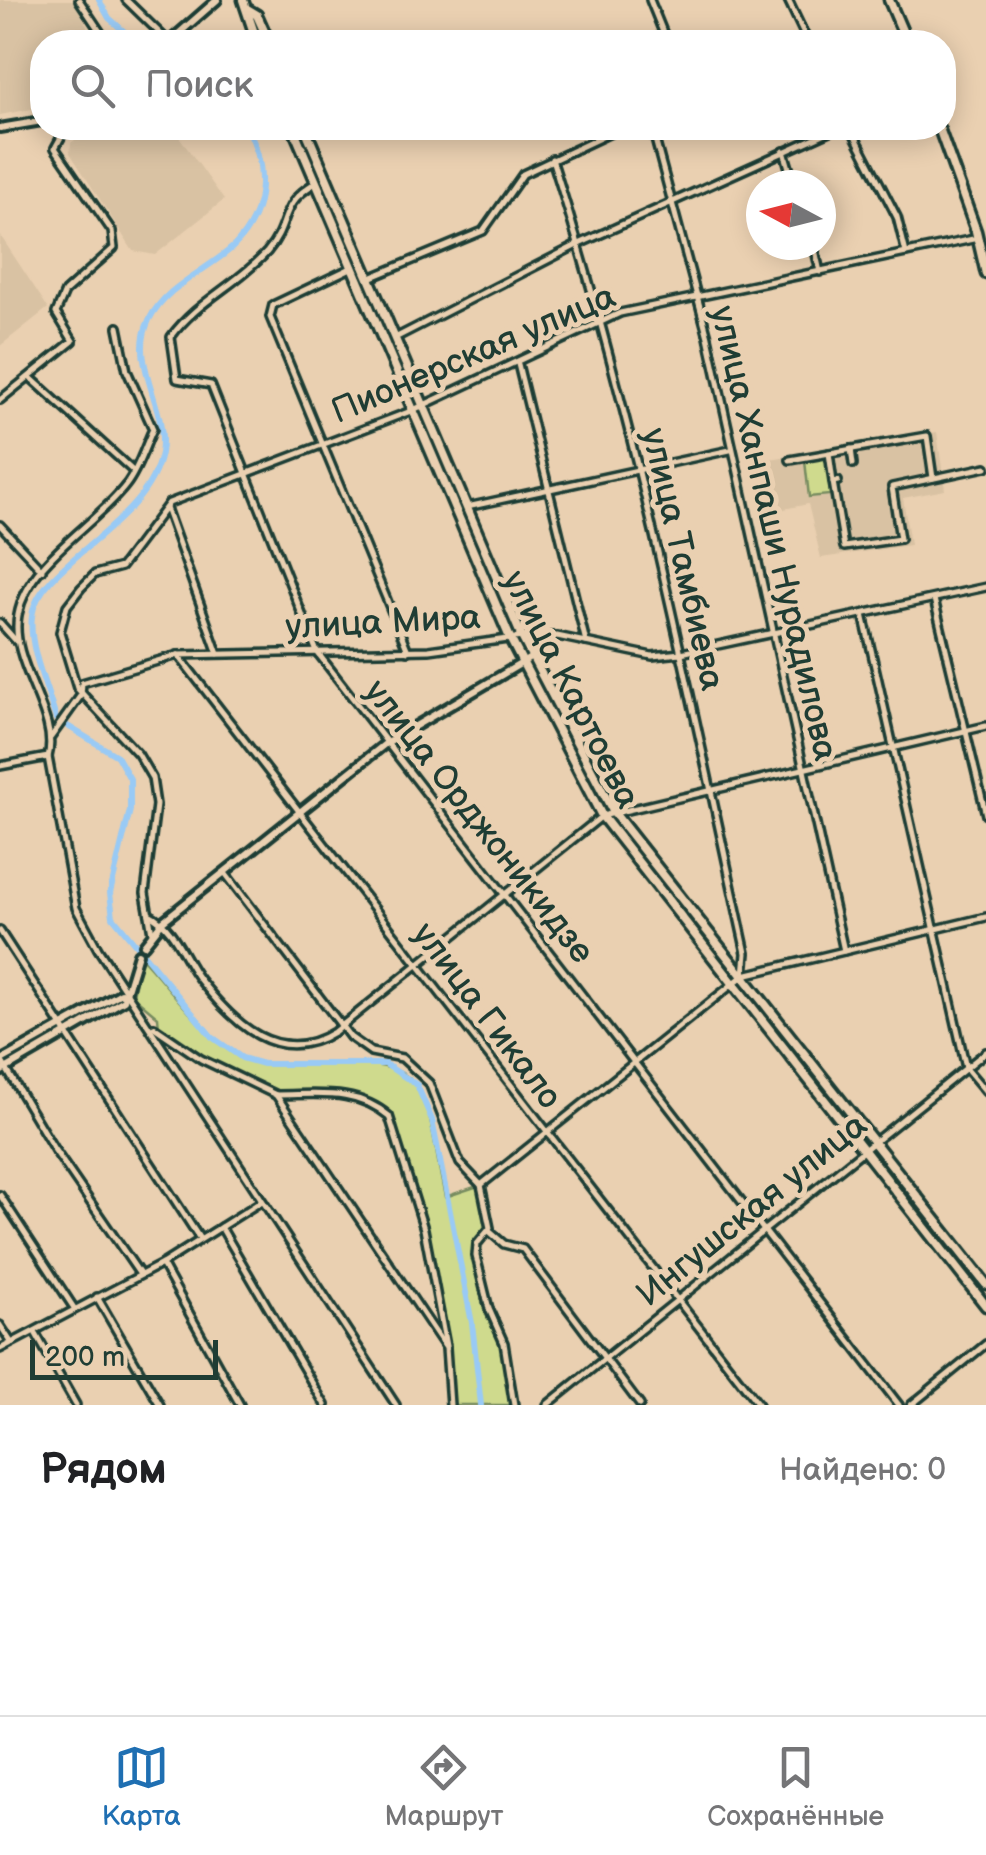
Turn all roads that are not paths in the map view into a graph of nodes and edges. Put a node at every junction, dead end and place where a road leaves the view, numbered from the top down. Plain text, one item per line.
1 (79, 0) edge
2 (126, 0) edge
3 (217, 0) edge
4 (650, 0) edge
5 (788, 0) edge
6 (889, 0) edge
7 (244, 2) edge
8 (99, 30) edge
9 (157, 30) edge
10 (183, 30) edge
11 (253, 30) edge
12 (263, 30) edge
13 (662, 30) edge
14 (802, 30) edge
15 (901, 30) edge
16 (30, 123) edge
17 (0, 128) edge
18 (59, 140) edge
19 (298, 140) edge
20 (310, 140) edge
21 (594, 140) edge
22 (655, 140) edge
23 (809, 140) edge
24 (857, 140) edge
25 (943, 140) edge
26 (784, 151) junction
27 (552, 159) junction
28 (790, 170) edge
29 (316, 182) junction
30 (669, 202) junction
31 (978, 238) junction
32 (579, 244) junction
33 (906, 254) junction
34 (817, 260) edge
35 (352, 268) junction
36 (820, 272) junction
37 (986, 274) edge
38 (370, 278) junction
39 (358, 283) junction
40 (695, 299) junction
41 (603, 321) junction
42 (118, 327) dead end
43 (395, 338) junction
44 (517, 362) junction
45 (32, 379) junction
46 (0, 400) edge
47 (424, 405) junction
48 (412, 411) junction
49 (325, 443) junction
50 (851, 449) junction
51 (730, 450) junction
52 (829, 453) junction
53 (790, 460) dead end
54 (853, 464) dead end
55 (986, 467) edge
56 (638, 470) junction
57 (133, 471) junction
58 (247, 473) junction
59 (934, 478) junction
60 (547, 488) junction
61 (468, 507) junction
62 (166, 508) junction
63 (0, 525) edge
64 (42, 570) junction
65 (986, 587) edge
66 (934, 599) junction
67 (863, 614) junction
68 (0, 623) edge
69 (771, 634) junction
70 (522, 637) junction
71 (510, 638) junction
72 (586, 642) junction
73 (18, 644) junction
74 (408, 650) junction
75 (318, 652) junction
76 (681, 653) junction
77 (218, 654) junction
78 (178, 655) junction
79 (532, 657) junction
80 (522, 664) junction
81 (81, 695) junction
82 (986, 726) edge
83 (966, 732) junction
84 (50, 738) junction
85 (385, 744) junction
86 (895, 748) junction
87 (48, 758) junction
88 (0, 766) edge
89 (804, 770) junction
90 (711, 791) junction
91 (300, 812) junction
92 (614, 813) junction
93 (986, 815) edge
94 (602, 816) junction
95 (225, 873) junction
96 (504, 891) junction
97 (148, 914) junction
98 (986, 917) edge
99 (163, 920) junction
100 (935, 930) junction
101 (0, 931) edge
102 (152, 933) junction
103 (144, 945) dead end
104 (844, 951) junction
105 (138, 954) dead end
106 (417, 961) junction
107 (744, 975) junction
108 (734, 986) junction
109 (126, 995) junction
110 (148, 1024) junction
111 (341, 1024) junction
112 (59, 1027) junction
113 (68, 1033) junction
114 (986, 1052) edge
115 (0, 1060) edge
116 (635, 1062) junction
117 (966, 1068) junction
118 (3, 1070) edge
119 (986, 1092) edge
120 (276, 1095) junction
121 (548, 1134) junction
122 (874, 1142) junction
123 (864, 1150) junction
124 (481, 1185) junction
125 (0, 1195) edge
126 (262, 1201) junction
127 (222, 1227) junction
128 (763, 1228) junction
129 (489, 1231) junction
130 (200, 1239) junction
131 (162, 1264) junction
132 (139, 1273) junction
133 (986, 1284) edge
134 (97, 1297) junction
135 (676, 1299) junction
136 (986, 1306) edge
137 (74, 1308) junction
138 (0, 1326) edge
139 (36, 1334) junction
140 (11, 1342) junction
141 (986, 1344) edge
142 (446, 1348) junction
143 (0, 1349) edge
144 (605, 1358) junction
145 (76, 1405) edge
146 (160, 1405) edge
147 (240, 1405) edge
148 (325, 1405) edge
149 (396, 1405) edge
150 (450, 1405) edge
151 (514, 1405) edge
152 (547, 1405) edge
153 (640, 1405) edge
154 (759, 1405) edge
155 (899, 1405) edge
156 (911, 1405) edge

1 - 8 street
2 - 9 street
3 - 10 street
4 - 13 street
5 - 14 street
6 - 15 main road
7 - 11 main road
7 - 12 main road
16 - 17 street
18 - 45 street
19 - 29 main road, улица Картоева
20 - 38 main road, улица Картоева
21 - 27 street
22 - 30 street, улица Ханпаши Нурадилова
23 - 26 street
24 - 33 street
25 - 31 main road
26 - 28 street
26 - 30 street
27 - 32 street, улица Тамбиева
27 - 38 street
29 - 35 main road, улица Картоева
29 - 58 street, улица Орджоникидзе
30 - 32 street
30 - 40 street, улица Ханпаши Нурадилова
31 - 33 street, Пионерская улица
31 - 37 main road
32 - 41 street, улица Тамбиева
32 - 43 street
33 - 36 street, Пионерская улица
34 - 36 street
35 - 39 main road, улица Картоева
35 - 49 street
36 - 40 street, Пионерская улица
38 - 39 street
38 - 43 main road, улица Картоева
39 - 48 main road, улица Картоева
40 - 41 street, Пионерская улица
40 - 51 street, улица Ханпаши Нурадилова
41 - 44 street, Пионерская улица
41 - 56 street, улица Тамбиева
42 - 57 street
43 - 47 main road, улица Картоева
44 - 47 street, Пионерская улица
44 - 60 street
45 - 46 street
45 - 57 street
47 - 48 street, Пионерская улица
47 - 61 main road, улица Картоева
48 - 49 street, Пионерская улица
48 - 71 main road, улица Картоева
49 - 58 street, Пионерская улица
49 - 74 street
50 - 52 street
50 - 54 street
50 - 59 street
51 - 56 street
51 - 69 street, улица Ханпаши Нурадилова
52 - 53 street
52 - 59 street
55 - 59 street
56 - 60 street
56 - 76 street, улица Тамбиева
57 - 64 street
58 - 62 street, Пионерская улица
58 - 75 street, улица Орджоникидзе
60 - 61 street
60 - 72 street
61 - 70 main road, улица Картоева
62 - 77 street
62 - 81 street, Пионерская улица
63 - 64 street
64 - 73 street
65 - 66 street, улица Мира
66 - 67 street, улица Мира
66 - 83 street
67 - 69 street, улица Мира
67 - 86 street
68 - 73 street
69 - 76 street, улица Мира
69 - 89 street, улица Ханпаши Нурадилова
70 - 71 street, улица Мира
70 - 72 street, улица Мира
70 - 79 main road, улица Картоева
71 - 74 street, улица Мира
71 - 80 main road, улица Картоева
72 - 76 street, улица Мира
73 - 84 street
74 - 75 street, улица Мира
75 - 77 street, улица Мира
75 - 85 street, улица Орджоникидзе
76 - 90 street, улица Тамбиева
77 - 78 street, улица Мира
78 - 81 street, улица Мира
78 - 91 street, улица Гикало
79 - 80 street
79 - 92 main road, улица Картоева
80 - 85 street
80 - 94 main road, улица Картоева
81 - 84 street, улица Мира
81 - 97 street
82 - 83 street
83 - 86 street
83 - 93 street
84 - 87 street
85 - 91 street
85 - 96 street, улица Орджоникидзе
86 - 89 street
86 - 100 street
87 - 88 street
87 - 109 street
89 - 90 street
89 - 104 street, улица Ханпаши Нурадилова
90 - 92 street
90 - 107 street, улица Тамбиева
91 - 95 street
91 - 106 street, улица Гикало
92 - 94 street
92 - 107 main road, улица Картоева
94 - 96 street
94 - 108 main road, улица Картоева
95 - 99 street
95 - 111 street
96 - 106 street
96 - 116 street, улица Орджоникидзе
97 - 99 street
97 - 102 street
98 - 100 street
99 - 102 street
99 - 111 street
100 - 104 street
100 - 117 street
101 - 112 street
102 - 103 street
104 - 107 street
105 - 109 street
106 - 111 street
106 - 121 street, улица Гикало
107 - 108 street
107 - 122 main road, улица Картоева
108 - 116 street
108 - 123 main road, улица Картоева
109 - 110 street
109 - 112 street
109 - 113 street
110 - 120 street
110 - 126 street
111 - 124 street
112 - 113 street
112 - 115 street
113 - 118 street
113 - 130 street
114 - 117 street, Ингушская улица
115 - 118 street
116 - 121 street
116 - 128 street, улица Орджоникидзе
117 - 119 street
117 - 122 street, Ингушская улица
118 - 132 street
120 - 142 street
120 - 142 street
121 - 124 street
121 - 135 street, улица Гикало
122 - 123 street, Ингушская улица
122 - 133 main road, улица Картоева
123 - 128 street, Ингушская улица
123 - 136 main road, улица Картоева
124 - 129 street
125 - 137 street
126 - 127 street
126 - 149 street
127 - 130 street
127 - 148 street
128 - 135 street, Ингушская улица
128 - 155 street, улица Орджоникидзе
129 - 144 street
129 - 151 street
130 - 131 street
131 - 132 street
131 - 147 street
132 - 134 street
134 - 137 street
134 - 146 street
135 - 144 street, Ингушская улица
135 - 154 street, улица Гикало
137 - 139 street
138 - 140 street
139 - 140 street
139 - 145 street
140 - 143 street
141 - 156 street
142 - 150 street
144 - 152 street, Ингушская улица
144 - 153 street

